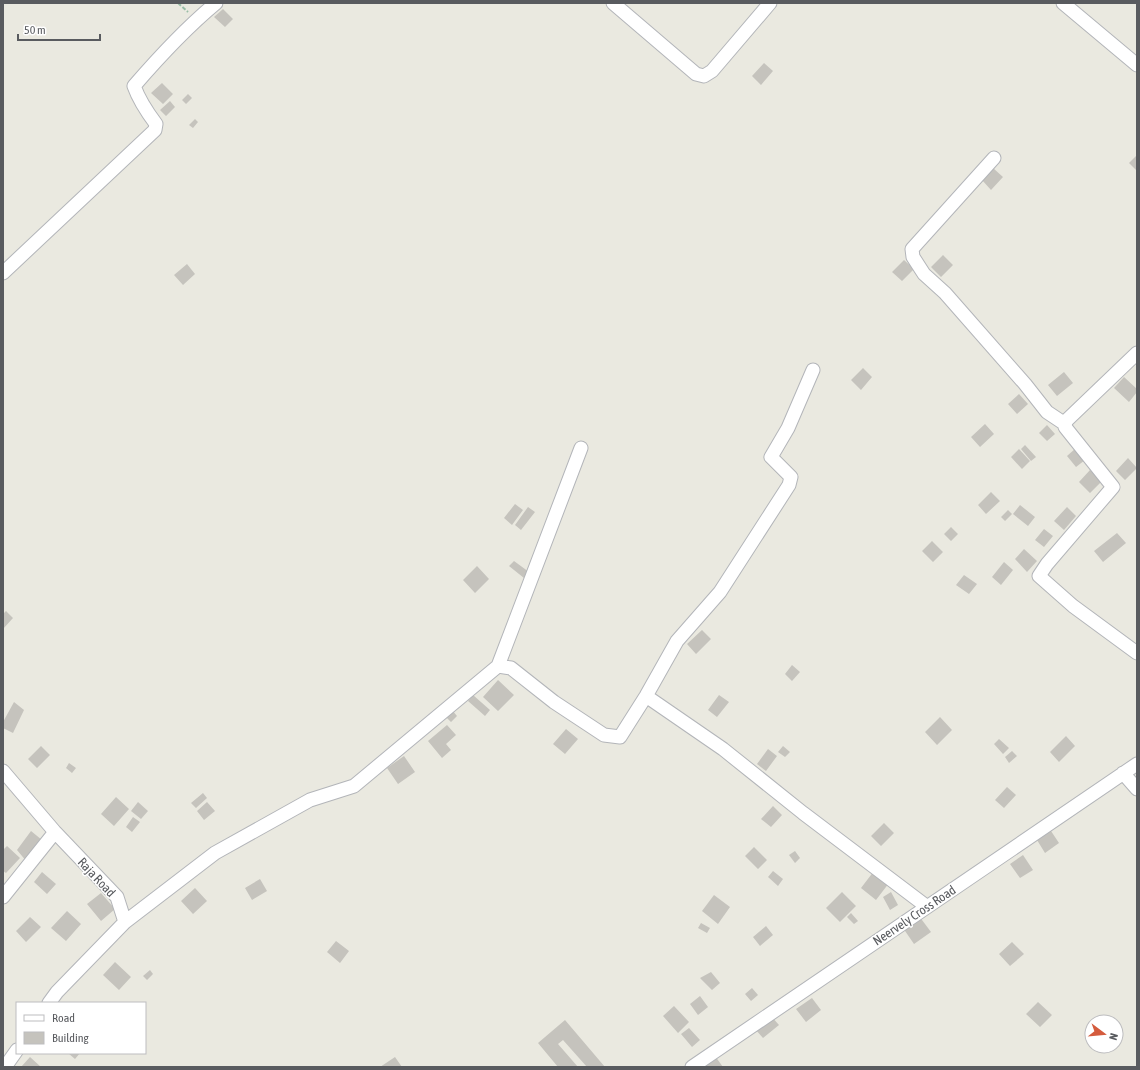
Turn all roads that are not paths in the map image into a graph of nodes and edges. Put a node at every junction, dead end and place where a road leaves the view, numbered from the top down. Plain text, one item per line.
1 (216, 3) edge
2 (613, 3) edge
3 (770, 3) edge
4 (1064, 3) edge
5 (1137, 65) edge
6 (994, 158) dead end
7 (3, 273) edge
8 (1137, 353) edge
9 (813, 370) dead end
10 (1065, 424) junction
11 (581, 448) dead end
12 (1137, 653) edge
13 (498, 666) junction
14 (646, 696) junction
15 (1137, 764) edge
16 (1123, 773) junction
17 (5, 779) edge
18 (1137, 789) edge
19 (55, 832) junction
20 (3, 897) edge
21 (926, 906) junction
22 (125, 922) junction
23 (50, 1002) edge
24 (16, 1051) edge
25 (5, 1067) edge
26 (692, 1067) edge

1 - 7 street
2 - 3 street
4 - 5 street
6 - 10 street
8 - 10 street
9 - 14 street
10 - 12 street
11 - 13 street
13 - 14 street
13 - 22 street
14 - 21 street
15 - 16 street, Neervely Cross Road
16 - 18 street
16 - 21 street, Neervely Cross Road
17 - 19 street, Raja Road
19 - 20 street
19 - 22 street, Raja Road
21 - 26 street, Neervely Cross Road
22 - 23 street
24 - 25 street

